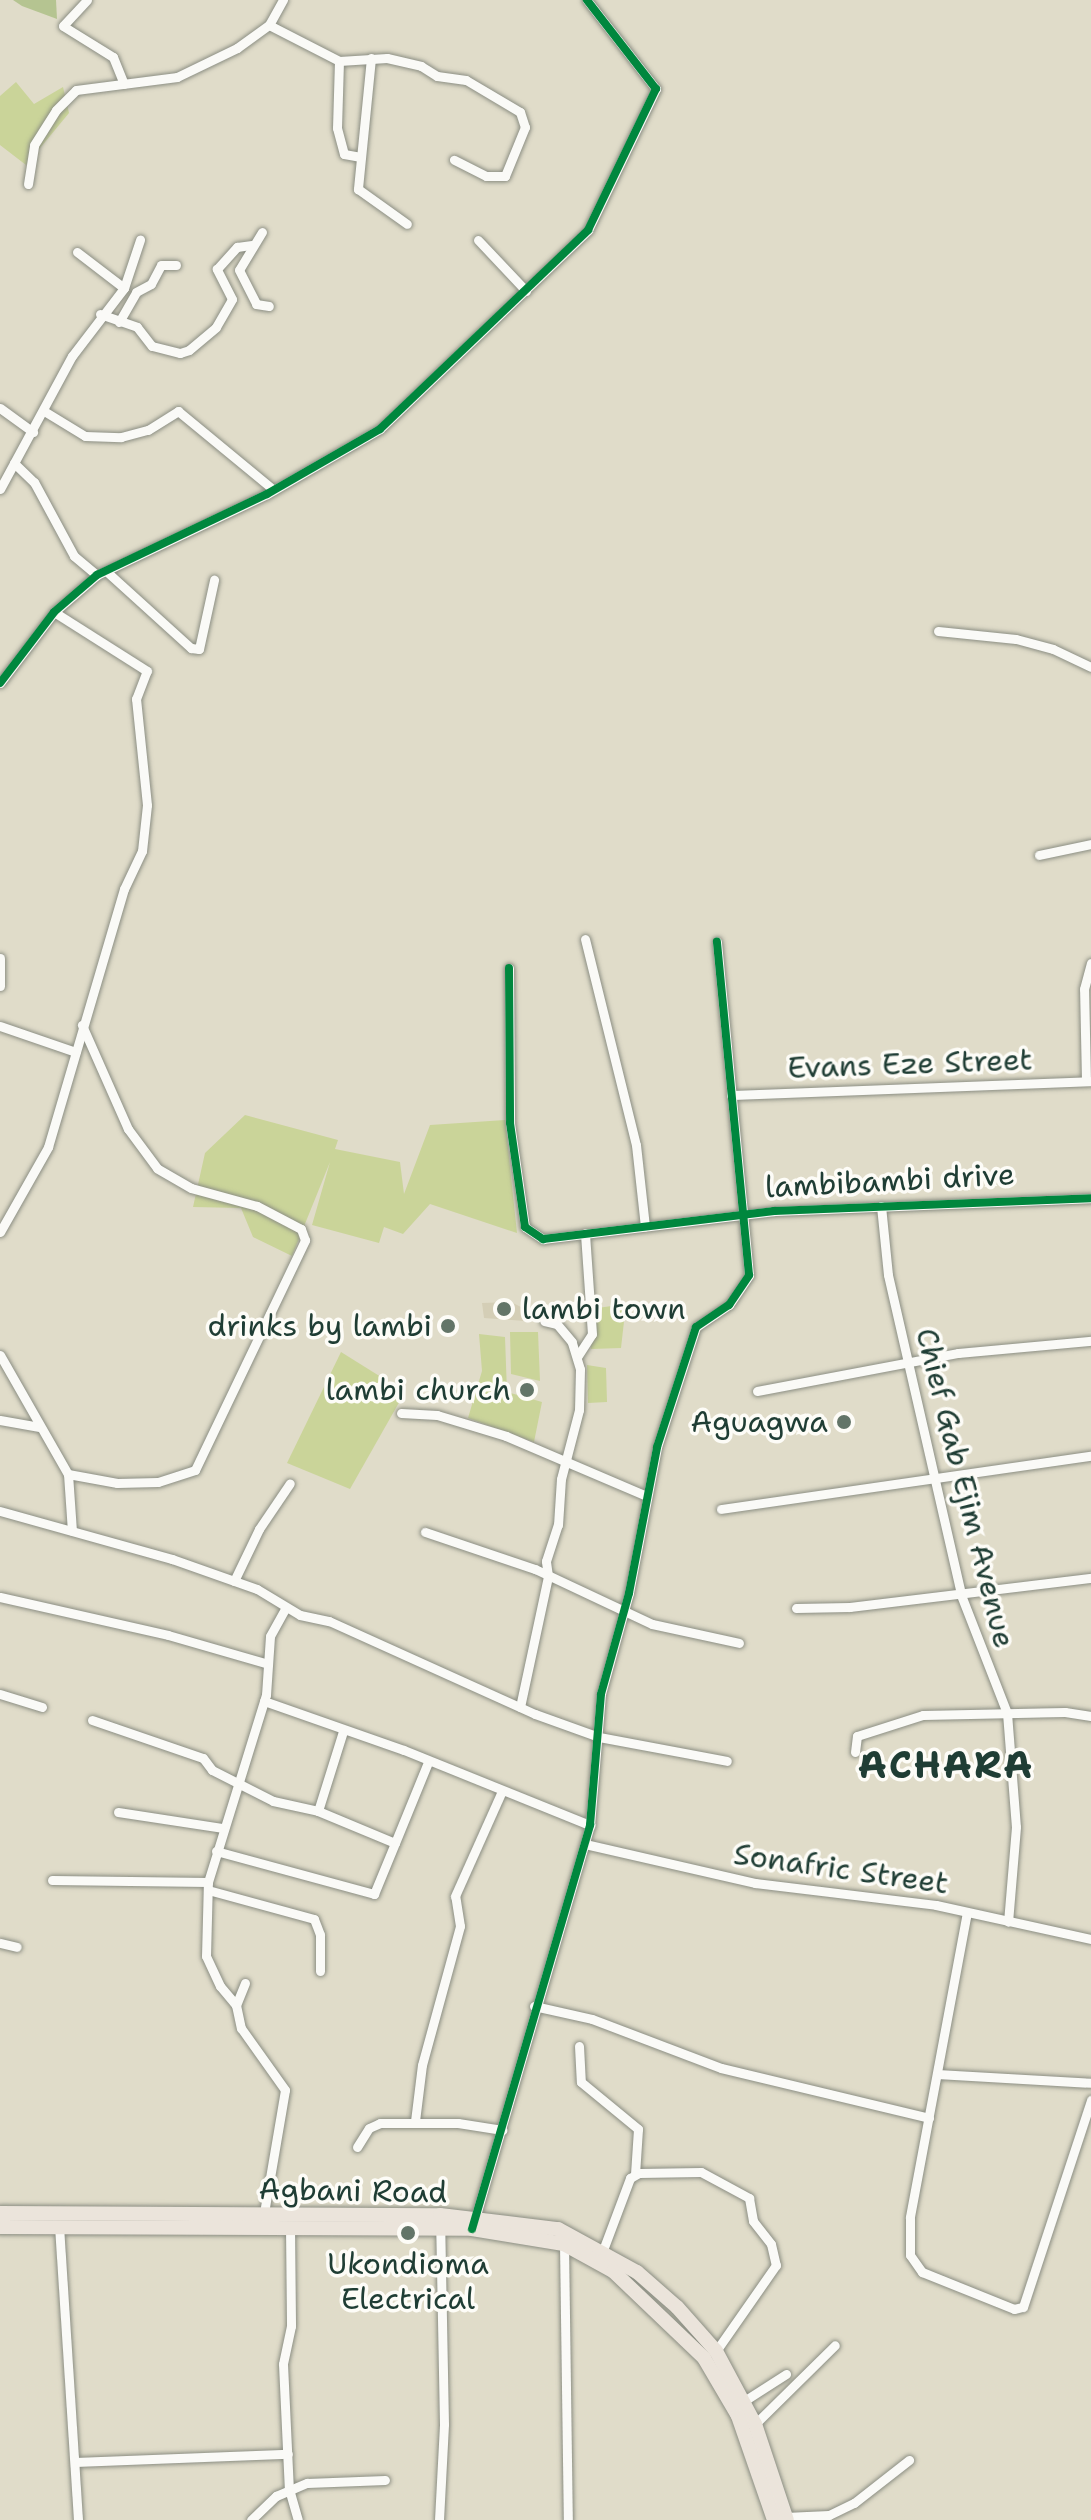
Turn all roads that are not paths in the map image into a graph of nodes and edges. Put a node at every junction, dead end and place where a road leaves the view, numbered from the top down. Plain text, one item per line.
1 (87, 0) edge
2 (283, 0) edge
3 (587, 0) edge
4 (269, 25) junction
5 (371, 58) junction
6 (339, 61) junction
7 (124, 84) junction
8 (361, 157) junction
9 (454, 160) dead end
10 (28, 184) dead end
11 (407, 224) dead end
12 (262, 232) dead end
13 (140, 240) dead end
14 (478, 240) dead end
15 (252, 245) junction
16 (77, 252) dead end
17 (176, 265) dead end
18 (124, 288) junction
19 (526, 291) junction
20 (269, 306) dead end
21 (100, 314) junction
22 (119, 322) junction
23 (0, 408) edge
24 (44, 411) junction
25 (33, 432) junction
26 (14, 463) junction
27 (0, 489) edge
28 (274, 490) junction
29 (101, 573) junction
30 (214, 580) dead end
31 (54, 612) junction
32 (938, 631) dead end
33 (1091, 667) edge
34 (0, 683) edge
35 (1091, 844) edge
36 (1039, 855) dead end
37 (585, 939) dead end
38 (717, 942) dead end
39 (0, 958) edge
40 (1091, 963) edge
41 (509, 968) dead end
42 (0, 986) edge
43 (82, 1025) junction
44 (0, 1026) edge
45 (76, 1052) junction
46 (1088, 1081) edge
47 (731, 1095) junction
48 (1091, 1198) edge
49 (881, 1206) junction
50 (744, 1214) junction
51 (2, 1221) edge
52 (645, 1227) junction
53 (0, 1232) edge
54 (585, 1233) junction
55 (544, 1321) dead end
56 (1091, 1341) edge
57 (0, 1355) edge
58 (577, 1357) junction
59 (908, 1364) junction
60 (757, 1391) dead end
61 (401, 1413) dead end
62 (0, 1420) edge
63 (39, 1427) junction
64 (1091, 1456) edge
65 (566, 1460) junction
66 (68, 1474) junction
67 (935, 1478) junction
68 (290, 1483) dead end
69 (644, 1495) junction
70 (721, 1509) dead end
71 (0, 1511) edge
72 (72, 1531) junction
73 (425, 1532) dead end
74 (548, 1576) junction
75 (1091, 1578) edge
76 (234, 1581) junction
77 (961, 1595) junction
78 (0, 1597) edge
79 (796, 1608) dead end
80 (285, 1609) junction
81 (623, 1612) junction
82 (739, 1643) dead end
83 (265, 1663) junction
84 (0, 1694) edge
85 (264, 1701) junction
86 (42, 1707) dead end
87 (520, 1707) junction
88 (1007, 1713) junction
89 (1091, 1716) edge
90 (92, 1720) dead end
91 (343, 1731) junction
92 (599, 1737) junction
93 (855, 1752) dead end
94 (727, 1761) dead end
95 (428, 1762) junction
96 (241, 1782) junction
97 (501, 1793) junction
98 (318, 1811) junction
99 (118, 1812) dead end
100 (590, 1825) junction
101 (222, 1828) junction
102 (395, 1843) junction
103 (585, 1844) junction
104 (216, 1851) junction
105 (52, 1880) dead end
106 (208, 1886) junction
107 (967, 1912) junction
108 (1008, 1922) junction
109 (1091, 1939) edge
110 (0, 1943) edge
111 (17, 1947) dead end
112 (320, 1971) dead end
113 (245, 1983) dead end
114 (236, 2005) junction
115 (534, 2006) junction
116 (579, 2046) dead end
117 (937, 2074) junction
118 (1091, 2083) edge
119 (1091, 2100) edge
120 (929, 2118) junction
121 (415, 2121) junction
122 (502, 2130) junction
123 (357, 2147) dead end
124 (635, 2174) junction
125 (0, 2213) edge
126 (264, 2213) junction
127 (440, 2222) junction
128 (474, 2223) junction
129 (59, 2226) junction
130 (0, 2227) edge
131 (290, 2227) junction
132 (564, 2244) junction
133 (603, 2250) junction
134 (835, 2345) dead end
135 (716, 2351) junction
136 (786, 2374) dead end
137 (744, 2401) junction
138 (755, 2424) junction
139 (288, 2454) junction
140 (909, 2460) dead end
141 (75, 2462) junction
142 (385, 2480) dead end
143 (289, 2489) junction
144 (782, 2519) edge
145 (78, 2520) edge
146 (251, 2520) edge
147 (298, 2520) edge
148 (439, 2520) edge
149 (568, 2520) edge

1 - 7 street
2 - 4 street
3 - 19 street
4 - 6 street
4 - 7 street
5 - 6 street
5 - 8 street
5 - 9 street
6 - 8 street
7 - 10 street
8 - 11 street
12 - 15 street
13 - 18 street
14 - 19 street
15 - 20 street
15 - 22 street
16 - 18 street
17 - 22 street
18 - 21 street
19 - 28 street
21 - 22 street
21 - 24 street
23 - 25 street
24 - 25 street
24 - 28 street
25 - 26 street
26 - 27 street
26 - 29 street
28 - 29 street
29 - 30 street
29 - 31 street
31 - 34 street
31 - 43 street
32 - 33 street
35 - 36 street
37 - 52 street
38 - 47 street
39 - 42 street
40 - 46 street
41 - 54 street, lambibambi drive
43 - 45 street
43 - 66 street
44 - 45 street
45 - 51 street
46 - 47 street, Evans Eze Street
47 - 50 street
48 - 49 street, lambibambi drive
49 - 50 street, lambibambi drive
49 - 59 street, Chief Gab Ejim Avenue
50 - 52 street, lambibambi drive
50 - 69 street
51 - 53 street
52 - 54 street, lambibambi drive
54 - 58 street
55 - 58 street
56 - 59 street
57 - 63 street
58 - 65 street
59 - 60 street
59 - 67 street, Chief Gab Ejim Avenue
61 - 65 street
62 - 63 street
63 - 66 street
64 - 67 street
65 - 69 street
65 - 74 street
66 - 72 street
67 - 70 street
67 - 77 street, Chief Gab Ejim Avenue
68 - 76 street
69 - 81 street
71 - 72 street
72 - 76 street
73 - 74 street
74 - 81 street
74 - 87 street
75 - 77 street
76 - 80 street
77 - 79 street
77 - 88 street, Chief Gab Ejim Avenue
78 - 83 street
80 - 83 street
80 - 87 street
81 - 82 street
81 - 92 street
83 - 85 street
84 - 86 street
85 - 91 street
85 - 96 street
87 - 92 street
88 - 89 street
88 - 93 street
88 - 108 street, Chief Gab Ejim Avenue
90 - 96 street
91 - 95 street
91 - 98 street
92 - 94 street
92 - 100 street
95 - 97 street
95 - 102 street
96 - 98 street
96 - 101 street
97 - 100 street
97 - 121 street
98 - 102 street
99 - 101 street
100 - 103 street
101 - 104 street
102 - 104 street
103 - 107 street, Sonafric Street
103 - 115 street
104 - 106 street
105 - 106 street
106 - 112 street
106 - 114 street
107 - 108 street, Sonafric Street
107 - 117 street
108 - 109 street, Sonafric Street
110 - 111 street
113 - 114 street
114 - 126 street
115 - 120 street
115 - 122 street
116 - 124 street
117 - 118 street
117 - 120 street
119 - 120 street
121 - 122 street
121 - 123 street
122 - 128 street
124 - 133 street
124 - 135 street
125 - 126 main road, Agbani Road
126 - 127 main road, Agbani Road
127 - 128 main road, Agbani Road
127 - 131 main road, Agbani Road
127 - 148 street
128 - 132 main road, Agbani Road
128 - 133 main road, Agbani Road
129 - 130 main road, Agbani Road
129 - 131 main road, Agbani Road
129 - 141 street
131 - 139 street
132 - 144 main road, Agbani Road
132 - 149 street
133 - 135 main road, Agbani Road
134 - 138 street
135 - 137 main road, Agbani Road
136 - 137 street
137 - 138 main road, Agbani Road
138 - 144 main road, Agbani Road
139 - 141 street
139 - 143 street
140 - 144 street
141 - 145 street
142 - 143 street
143 - 146 street
143 - 147 street

